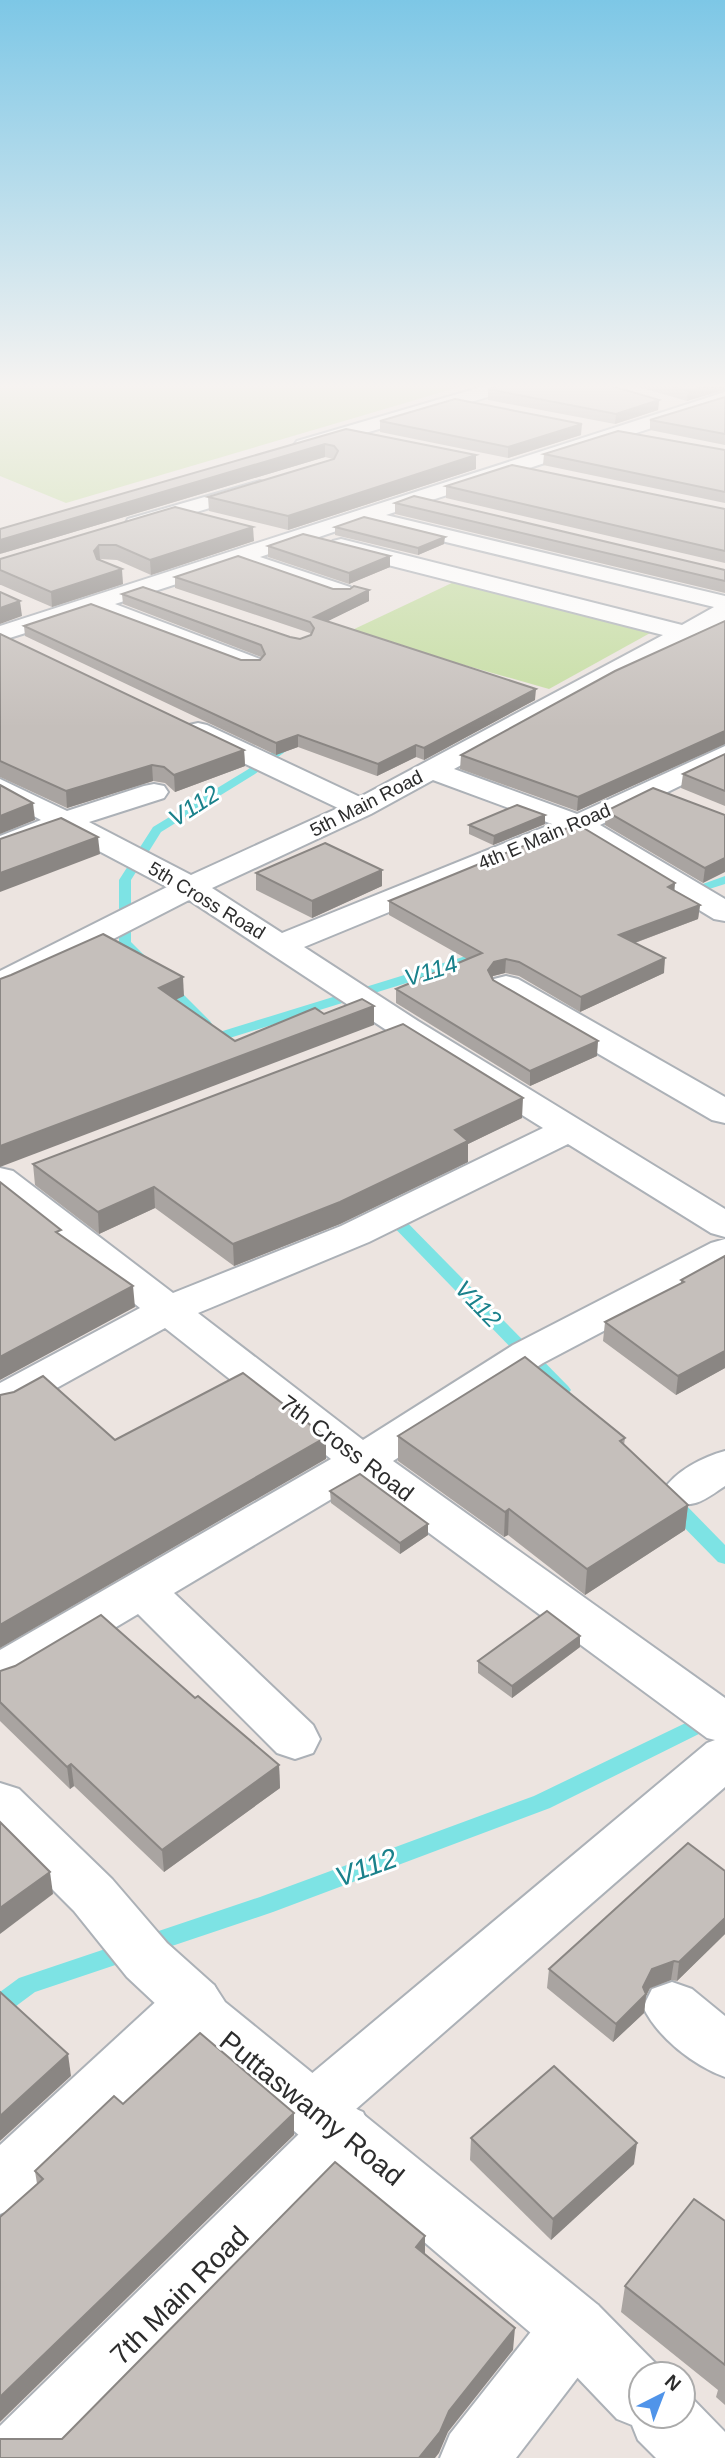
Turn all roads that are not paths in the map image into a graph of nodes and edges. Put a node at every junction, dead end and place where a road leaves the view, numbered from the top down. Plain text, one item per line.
1 (224, 498) edge
2 (418, 498) edge
3 (414, 499) junction
4 (140, 501) edge
5 (454, 508) edge
6 (178, 512) junction
7 (364, 516) junction
8 (216, 522) edge
9 (117, 530) edge
10 (254, 533) edge
11 (298, 538) junction
12 (240, 557) junction
13 (118, 571) edge
14 (145, 588) junction
15 (342, 592) edge
16 (184, 601) edge
17 (725, 603) edge
18 (25, 606) edge
19 (86, 606) junction
20 (725, 611) edge
21 (54, 617) junction
22 (682, 632) junction
23 (0, 636) edge
24 (25, 649) edge
25 (251, 664) edge
26 (177, 721) edge
27 (725, 754) edge
28 (432, 770) junction
29 (0, 787) edge
30 (652, 789) junction
31 (155, 792) dead end
32 (688, 804) edge
33 (361, 808) junction
34 (64, 821) junction
35 (578, 824) junction
36 (0, 846) edge
37 (190, 887) junction
38 (725, 912) edge
39 (282, 945) junction
40 (0, 984) edge
41 (506, 986) edge
42 (406, 1028) junction
43 (367, 1043) edge
44 (725, 1112) edge
45 (570, 1129) junction
46 (11, 1178) edge
47 (725, 1224) edge
48 (725, 1251) edge
49 (168, 1310) junction
50 (0, 1401) edge
51 (362, 1461) junction
52 (725, 1466) edge
53 (685, 1490) dead end
54 (142, 1590) junction
55 (0, 1673) edge
56 (713, 1714) edge
57 (295, 1739) dead end
58 (725, 1757) edge
59 (0, 1804) edge
60 (194, 2003) junction
61 (672, 2007) dead end
62 (725, 2051) edge
63 (328, 2121) junction
64 (0, 2185) edge
65 (575, 2328) junction
66 (627, 2381) edge
67 (676, 2430) edge
68 (16, 2458) edge
69 (474, 2458) edge
70 (703, 2458) edge

1 - 6 street
2 - 3 street
3 - 5 street
3 - 7 street
4 - 6 street
6 - 8 street
6 - 9 street
7 - 11 street
7 - 17 street
10 - 11 street
11 - 12 street
11 - 22 street
12 - 14 street
12 - 15 street
13 - 14 street
14 - 16 street
14 - 19 street
18 - 21 street
19 - 21 street
19 - 25 street
20 - 22 street, 5th Main Road
21 - 23 street
22 - 28 street, 5th Main Road
23 - 24 street
26 - 33 street
27 - 30 street, 4th E Main Road
28 - 33 street, 5th Main Road
28 - 35 street
29 - 34 street, 5th Cross Road
30 - 32 street
30 - 35 street, 4th E Main Road
31 - 34 street
33 - 37 street, 5th Main Road
34 - 36 street
34 - 37 street, 5th Cross Road
35 - 38 street
35 - 39 street, 4th E Main Road
37 - 39 street, 5th Cross Road
37 - 40 street, 5th Main Road
39 - 42 street, 5th Cross Road
41 - 44 street
42 - 43 street
42 - 45 street, 5th Cross Road
45 - 47 street, 5th Cross Road
45 - 49 street
46 - 49 street, 7th Cross Road
48 - 51 street
49 - 50 street
49 - 51 street, 7th Cross Road
51 - 54 street
51 - 56 street, 7th Cross Road
52 - 53 street
54 - 55 street
54 - 57 street
58 - 63 street, 7th Main Road
59 - 60 street, Puttaswamy Road
60 - 63 street, Puttaswamy Road
60 - 64 street
61 - 62 street
63 - 65 street, Puttaswamy Road
63 - 68 street, 7th Main Road
65 - 66 street, Puttaswamy Road
65 - 69 street
67 - 70 street

